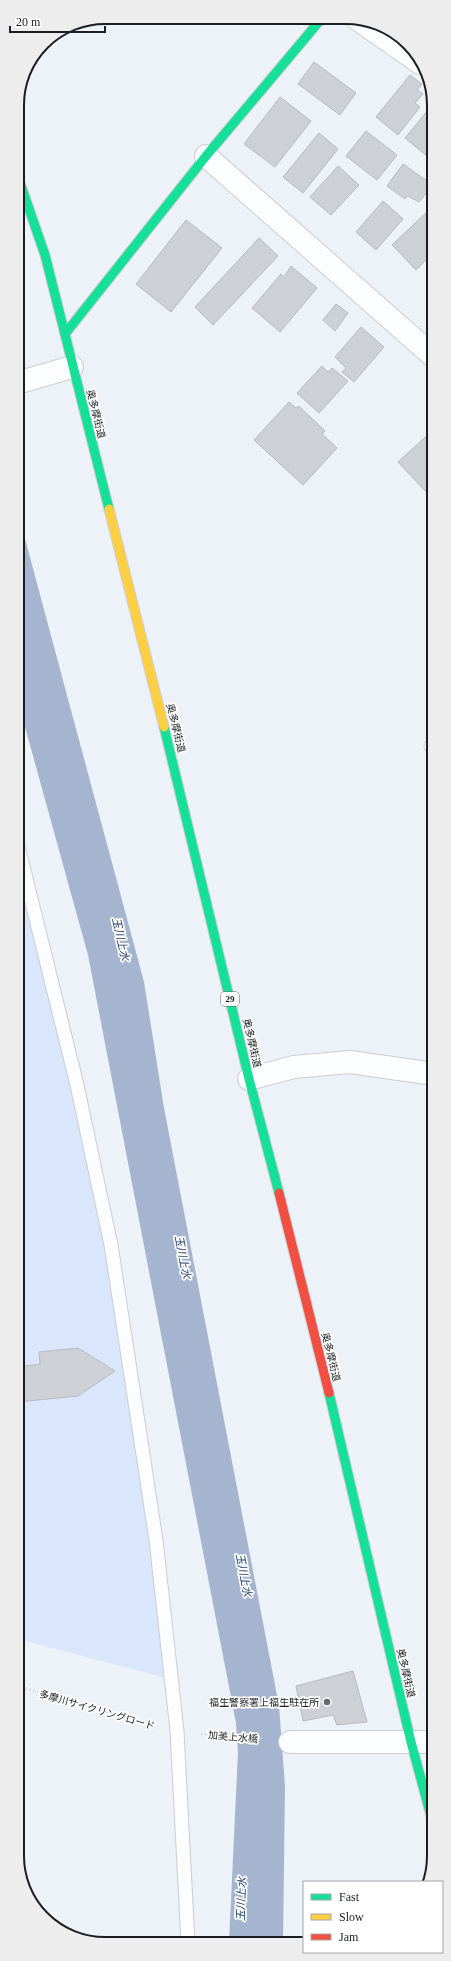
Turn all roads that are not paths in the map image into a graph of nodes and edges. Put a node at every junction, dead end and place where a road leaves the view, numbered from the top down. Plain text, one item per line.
1 (317, 24) edge
2 (370, 28) edge
3 (411, 56) edge
4 (206, 156) junction
5 (24, 194) edge
6 (65, 334) junction
7 (427, 351) edge
8 (72, 367) junction
9 (24, 381) edge
10 (24, 870) edge
11 (427, 1073) edge
12 (249, 1079) junction
13 (290, 1742) road end
14 (411, 1742) junction
15 (427, 1742) edge
16 (427, 1801) edge
17 (188, 1937) edge

1 - 4 main road
2 - 3 street
4 - 6 main road
4 - 7 street
5 - 6 main road, 奥多摩街道 / 29
6 - 8 main road, 奥多摩街道 / 29
8 - 9 street
8 - 12 main road, 奥多摩街道 / 29
10 - 17 lane
11 - 12 street
12 - 14 main road, 奥多摩街道 / 29
13 - 14 street
14 - 15 street
14 - 16 main road, 奥多摩街道 / 29

